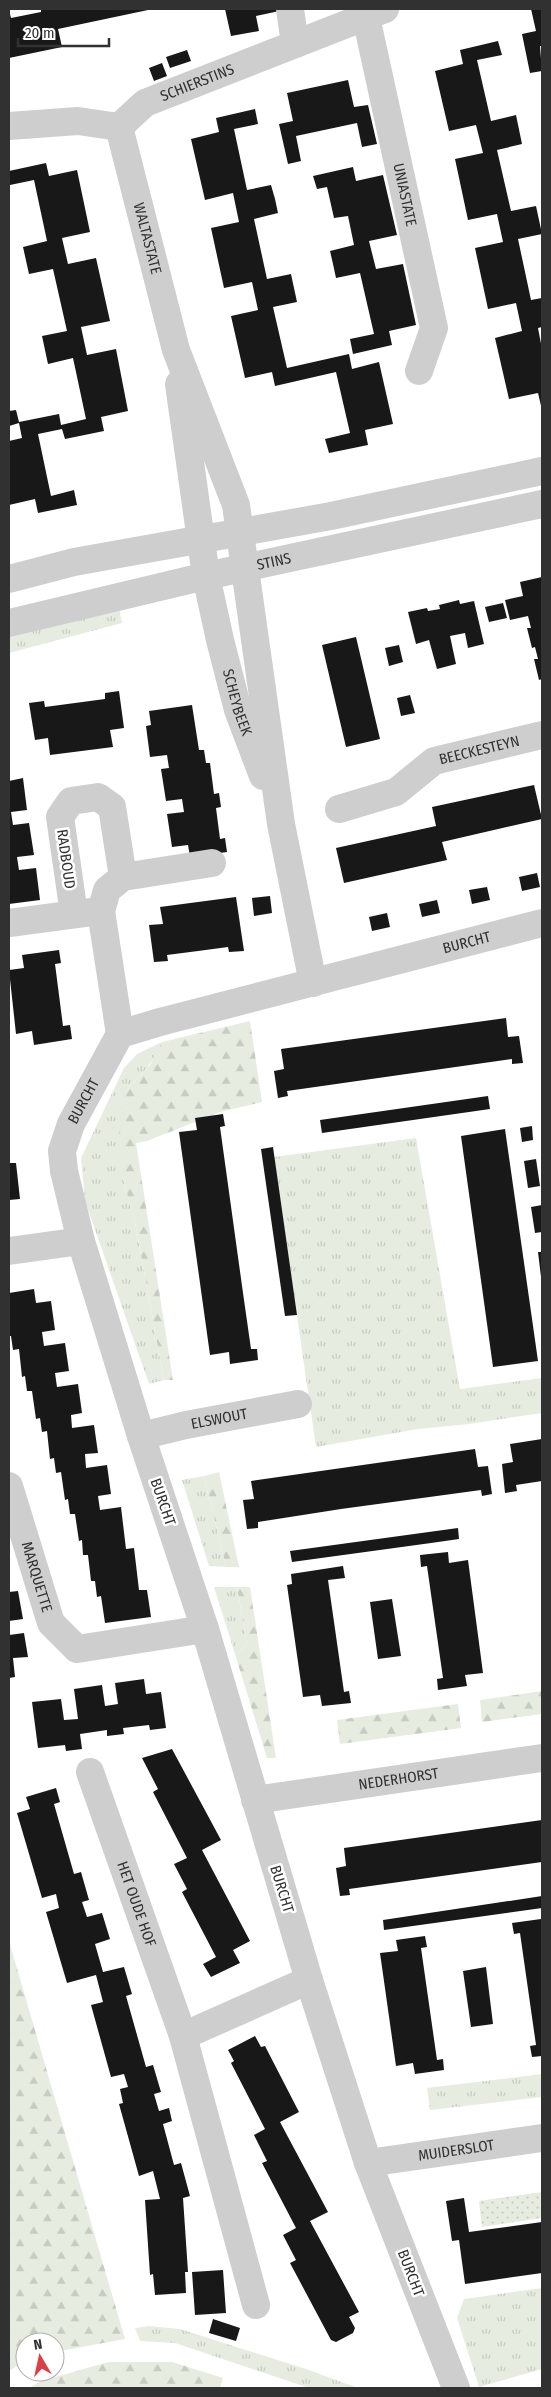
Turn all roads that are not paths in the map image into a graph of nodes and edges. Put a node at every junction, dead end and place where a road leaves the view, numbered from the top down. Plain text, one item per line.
1 (290, 9) edge
2 (375, 13) edge
3 (295, 44) junction
4 (9, 126) edge
5 (119, 127) junction
6 (176, 350) junction
7 (418, 371) dead end
8 (542, 471) edge
9 (542, 504) edge
10 (240, 531) junction
11 (202, 538) junction
12 (246, 567) junction
13 (206, 576) junction
14 (9, 579) edge
15 (9, 623) edge
16 (542, 736) edge
17 (339, 809) dead end
18 (282, 824) junction
19 (212, 863) dead end
20 (123, 877) junction
21 (101, 911) junction
22 (74, 914) junction
23 (9, 923) edge
24 (542, 923) edge
25 (313, 983) junction
26 (120, 1034) junction
27 (81, 1240) junction
28 (9, 1251) edge
29 (298, 1404) dead end
30 (141, 1436) junction
31 (9, 1486) edge
32 (205, 1629) junction
33 (542, 1758) edge
34 (90, 1772) dead end
35 (255, 1800) junction
36 (309, 1980) junction
37 (183, 2036) junction
38 (542, 2138) edge
39 (368, 2163) junction
40 (256, 2305) dead end
41 (456, 2388) edge

1 - 3 street
2 - 3 street, SCHIERSTINS
2 - 7 street, UNIASTATE
3 - 5 street, SCHIERSTINS
4 - 5 street
5 - 6 street, WALTASTATE
6 - 10 street, WALTASTATE
6 - 11 street, WALTASTATE
8 - 10 street
9 - 12 street, STINS
10 - 11 street
10 - 12 street, WALTASTATE
11 - 13 street, WALTASTATE
11 - 14 street
12 - 13 street, STINS
12 - 18 street, SCHEYBEEK
13 - 15 street, STINS
13 - 18 street, SCHEYBEEK
16 - 17 street, BEECKESTEYN
18 - 25 street, SCHEYBEEK
19 - 20 street
20 - 21 street
20 - 22 street, RADBOUD
21 - 22 street
21 - 26 street
22 - 23 street
24 - 25 street, BURCHT
25 - 26 street, BURCHT
26 - 27 street, BURCHT
27 - 28 street
27 - 30 street, BURCHT
29 - 30 street, ELSWOUT
30 - 32 street, BURCHT
31 - 32 street, MARQUETTE
32 - 35 street, BURCHT
33 - 35 street, NEDERHORST
34 - 37 street, HET OUDE HOF
35 - 36 street, BURCHT
36 - 37 street
36 - 39 street, BURCHT
37 - 40 street, HET OUDE HOF
38 - 39 street, MUIDERSLOT
39 - 41 street, BURCHT

